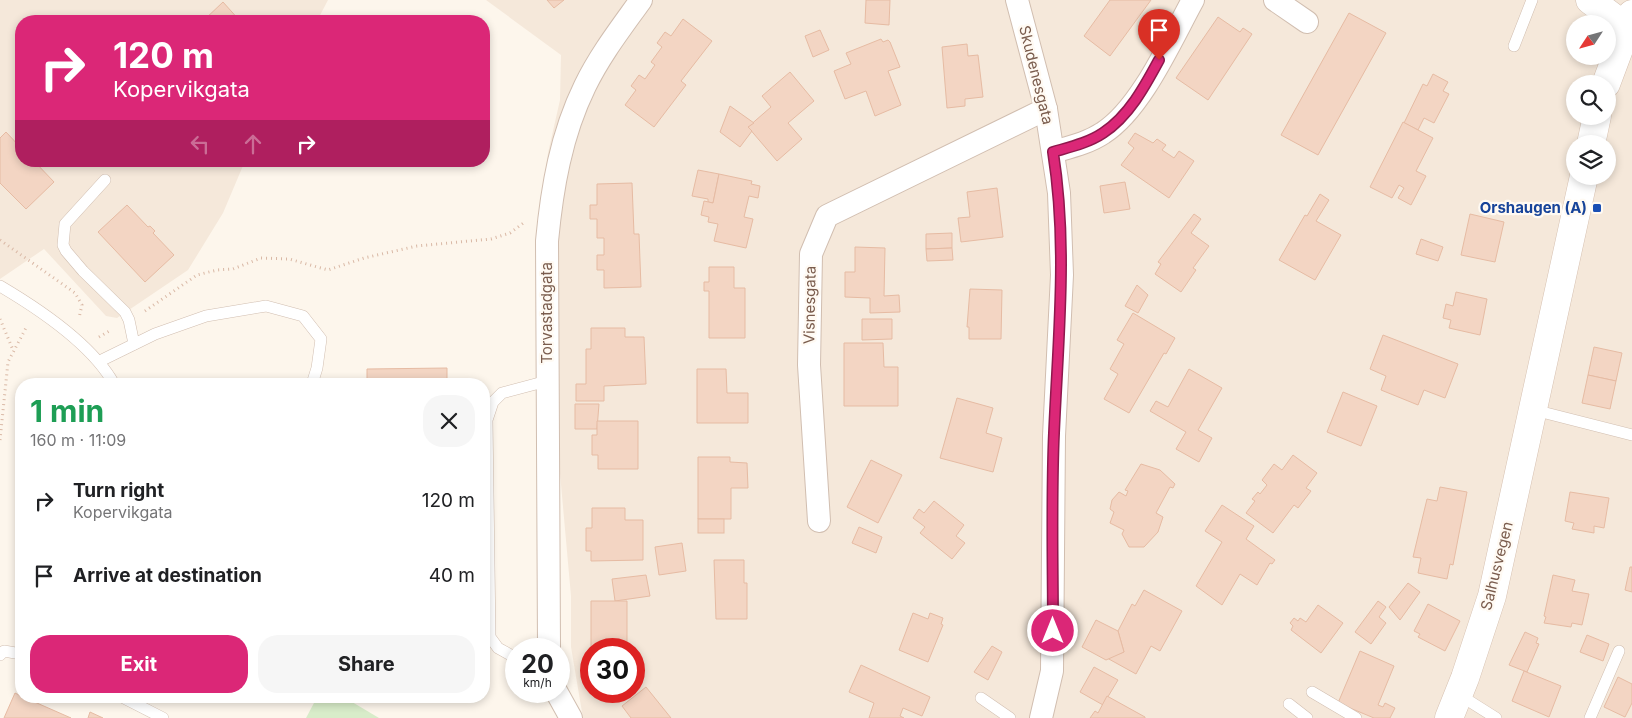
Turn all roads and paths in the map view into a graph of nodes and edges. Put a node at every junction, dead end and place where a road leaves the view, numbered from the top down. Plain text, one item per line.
1 (641, 0) edge
2 (1018, 0) edge
3 (1193, 0) edge
4 (1275, 0) edge
5 (1532, 0) edge
6 (1590, 0) edge
7 (1629, 20) edge
8 (1307, 22) dead end
9 (1514, 46) dead end
10 (1609, 75) edge
11 (1046, 109) junction
12 (1053, 152) junction
13 (105, 180) dead end
14 (1582, 185) edge
15 (551, 198) junction
16 (0, 240) edge
17 (0, 286) edge
18 (0, 319) edge
19 (129, 320) junction
20 (78, 321) dead end
21 (29, 323) dead end
22 (97, 338) dead end
23 (134, 344) junction
24 (14, 351) junction
25 (100, 361) junction
26 (110, 378) edge
27 (314, 378) edge
28 (548, 381) junction
29 (1534, 410) junction
30 (490, 411) edge
31 (1632, 434) edge
32 (0, 440) edge
33 (818, 521) dead end
34 (490, 636) edge
35 (549, 638) edge
36 (1619, 651) dead end
37 (505, 652) edge
38 (15, 653) edge
39 (0, 655) edge
40 (1312, 692) dead end
41 (981, 698) dead end
42 (134, 703) edge
43 (563, 703) edge
44 (1289, 704) dead end
45 (1453, 706) edge
46 (163, 718) edge
47 (571, 718) edge
48 (1010, 718) edge
49 (1041, 718) edge
50 (1307, 718) edge
51 (1356, 718) edge
52 (1496, 718) edge
53 (1590, 718) edge

1 - 15 street, Torvastadgata
2 - 11 street, Skudenesgata
3 - 12 street
4 - 8 street
5 - 9 lane
6 - 7 main road
7 - 10 main road
11 - 12 street, Skudenesgata
11 - 33 street, Visnesgata
12 - 49 street, Skudenesgata
13 - 19 lane
14 - 29 main road, Salhusvegen
15 - 19 path
15 - 28 street, Torvastadgata
16 - 20 path
17 - 25 lane
18 - 24 path
19 - 22 path
19 - 23 lane
21 - 24 path
23 - 25 lane
23 - 27 lane
24 - 32 path
25 - 26 lane
28 - 30 lane
28 - 35 street, Torvastadgata
29 - 31 lane
29 - 45 main road, Salhusvegen
34 - 37 lane
36 - 53 lane
38 - 39 lane
40 - 51 lane
41 - 48 lane
42 - 46 lane
43 - 47 street
44 - 50 lane
45 - 52 lane

